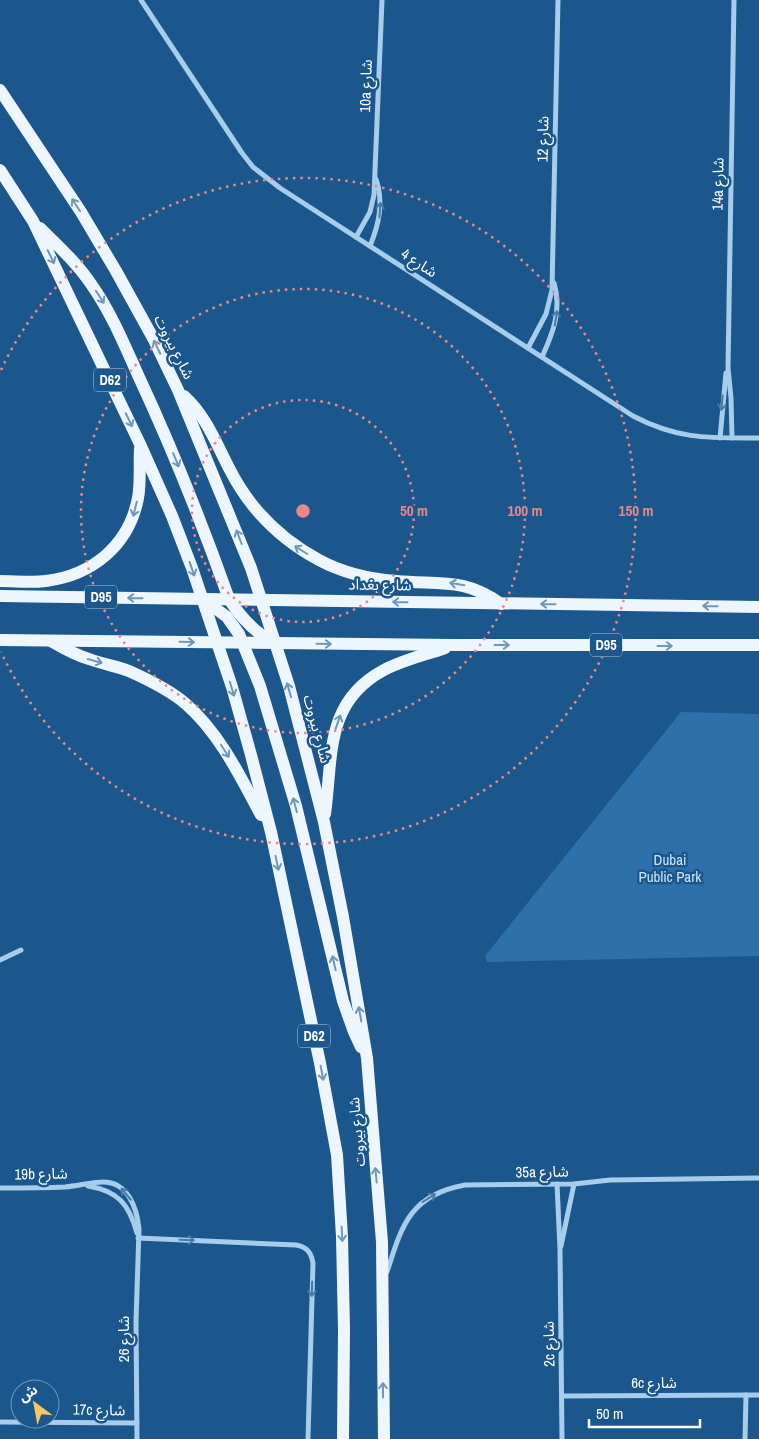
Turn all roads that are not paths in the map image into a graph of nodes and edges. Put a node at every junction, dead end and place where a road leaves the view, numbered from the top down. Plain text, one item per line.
1 (141, 0) edge
2 (382, 0) edge
3 (558, 0) edge
4 (734, 0) edge
5 (0, 90) edge
6 (0, 170) edge
7 (375, 173) junction
8 (33, 221) junction
9 (356, 237) junction
10 (370, 246) junction
11 (553, 278) junction
12 (528, 348) junction
13 (542, 357) junction
14 (728, 368) junction
15 (178, 390) junction
16 (720, 438) junction
17 (732, 438) junction
18 (759, 438) edge
19 (140, 444) junction
20 (0, 581) edge
21 (0, 596) edge
22 (201, 598) junction
23 (229, 599) junction
24 (262, 600) junction
25 (501, 604) junction
26 (759, 607) edge
27 (0, 640) edge
28 (51, 641) junction
29 (216, 643) junction
30 (244, 643) junction
31 (275, 643) junction
32 (453, 646) junction
33 (759, 646) edge
34 (324, 822) junction
35 (271, 832) junction
36 (20, 950) dead end
37 (0, 960) edge
38 (367, 1058) junction
39 (759, 1178) edge
40 (557, 1184) junction
41 (574, 1184) junction
42 (83, 1185) junction
43 (0, 1188) edge
44 (138, 1238) junction
45 (560, 1249) junction
46 (382, 1284) junction
47 (746, 1395) junction
48 (759, 1395) edge
49 (562, 1396) junction
50 (0, 1422) edge
51 (137, 1423) junction
52 (137, 1439) edge
53 (308, 1439) edge
54 (343, 1439) edge
55 (384, 1439) edge
56 (562, 1439) edge
57 (745, 1439) edge

1 - 9 street, شارع 4
2 - 7 street, 10a شارع
3 - 11 street, شارع 12
4 - 14 street, 14a شارع
15 -> 5 main road, شارع بيروت
6 - 8 main road, شارع بيروت / D62
7 - 9 street, 10a شارع
10 -> 7 street, 10a شارع
8 -> 19 main road, شارع بيروت / D62
8 -> 23 main road
9 - 10 street, شارع 4
10 - 12 street, شارع 4
11 - 12 street, شارع 12
13 -> 11 street, شارع 12
12 - 13 street, شارع 4
13 - 16 street, شارع 4
14 -> 16 street, 14a شارع
14 - 17 street, 14a شارع
24 -> 15 main road, شارع بيروت
25 -> 15 main road
16 - 17 street, شارع 4
17 - 18 street, شارع 4
19 -> 20 main road
19 -> 22 main road, شارع بيروت / D62
22 -> 21 main road, شارع بغداد / D95
22 - 23 main road, شارع بغداد / D95
22 - 29 main road, شارع بيروت / D62
22 - 30 main road
23 - 24 main road, شارع بغداد / D95
23 - 31 main road
25 -> 24 main road, شارع بغداد / D95
24 - 31 main road, شارع بيروت
26 -> 25 main road, شارع بغداد / D95
27 - 28 main road, D95
28 -> 29 main road, D95
28 -> 35 main road
29 - 30 main road, D95
29 -> 35 main road, شارع بيروت / D62
30 - 31 main road, D95
38 -> 30 main road
31 -> 32 main road, D95
34 -> 31 main road, شارع بيروت
32 -> 33 main road, D95
34 -> 32 main road
38 -> 34 main road, شارع بيروت
35 -> 54 main road, شارع بيروت / D62
36 - 37 street
46 -> 38 main road, شارع بيروت
39 - 41 street, 35a شارع
40 - 41 street, 35a شارع
40 - 45 street, 2c شارع
46 -> 40 street, 35a شارع
41 - 45 street, 2c شارع
42 - 43 street, 19b شارع
42 - 44 street, شارع 26
44 -> 42 street, شارع 26
44 - 51 street, شارع 26
44 -> 53 street
45 - 49 street, 2c شارع
55 -> 46 main road, شارع بيروت
47 - 48 street, 6c شارع
47 - 49 street, 6c شارع
47 - 57 street
49 - 56 street, 2c شارع
50 - 51 street, 17c شارع
51 - 52 street, شارع 26

